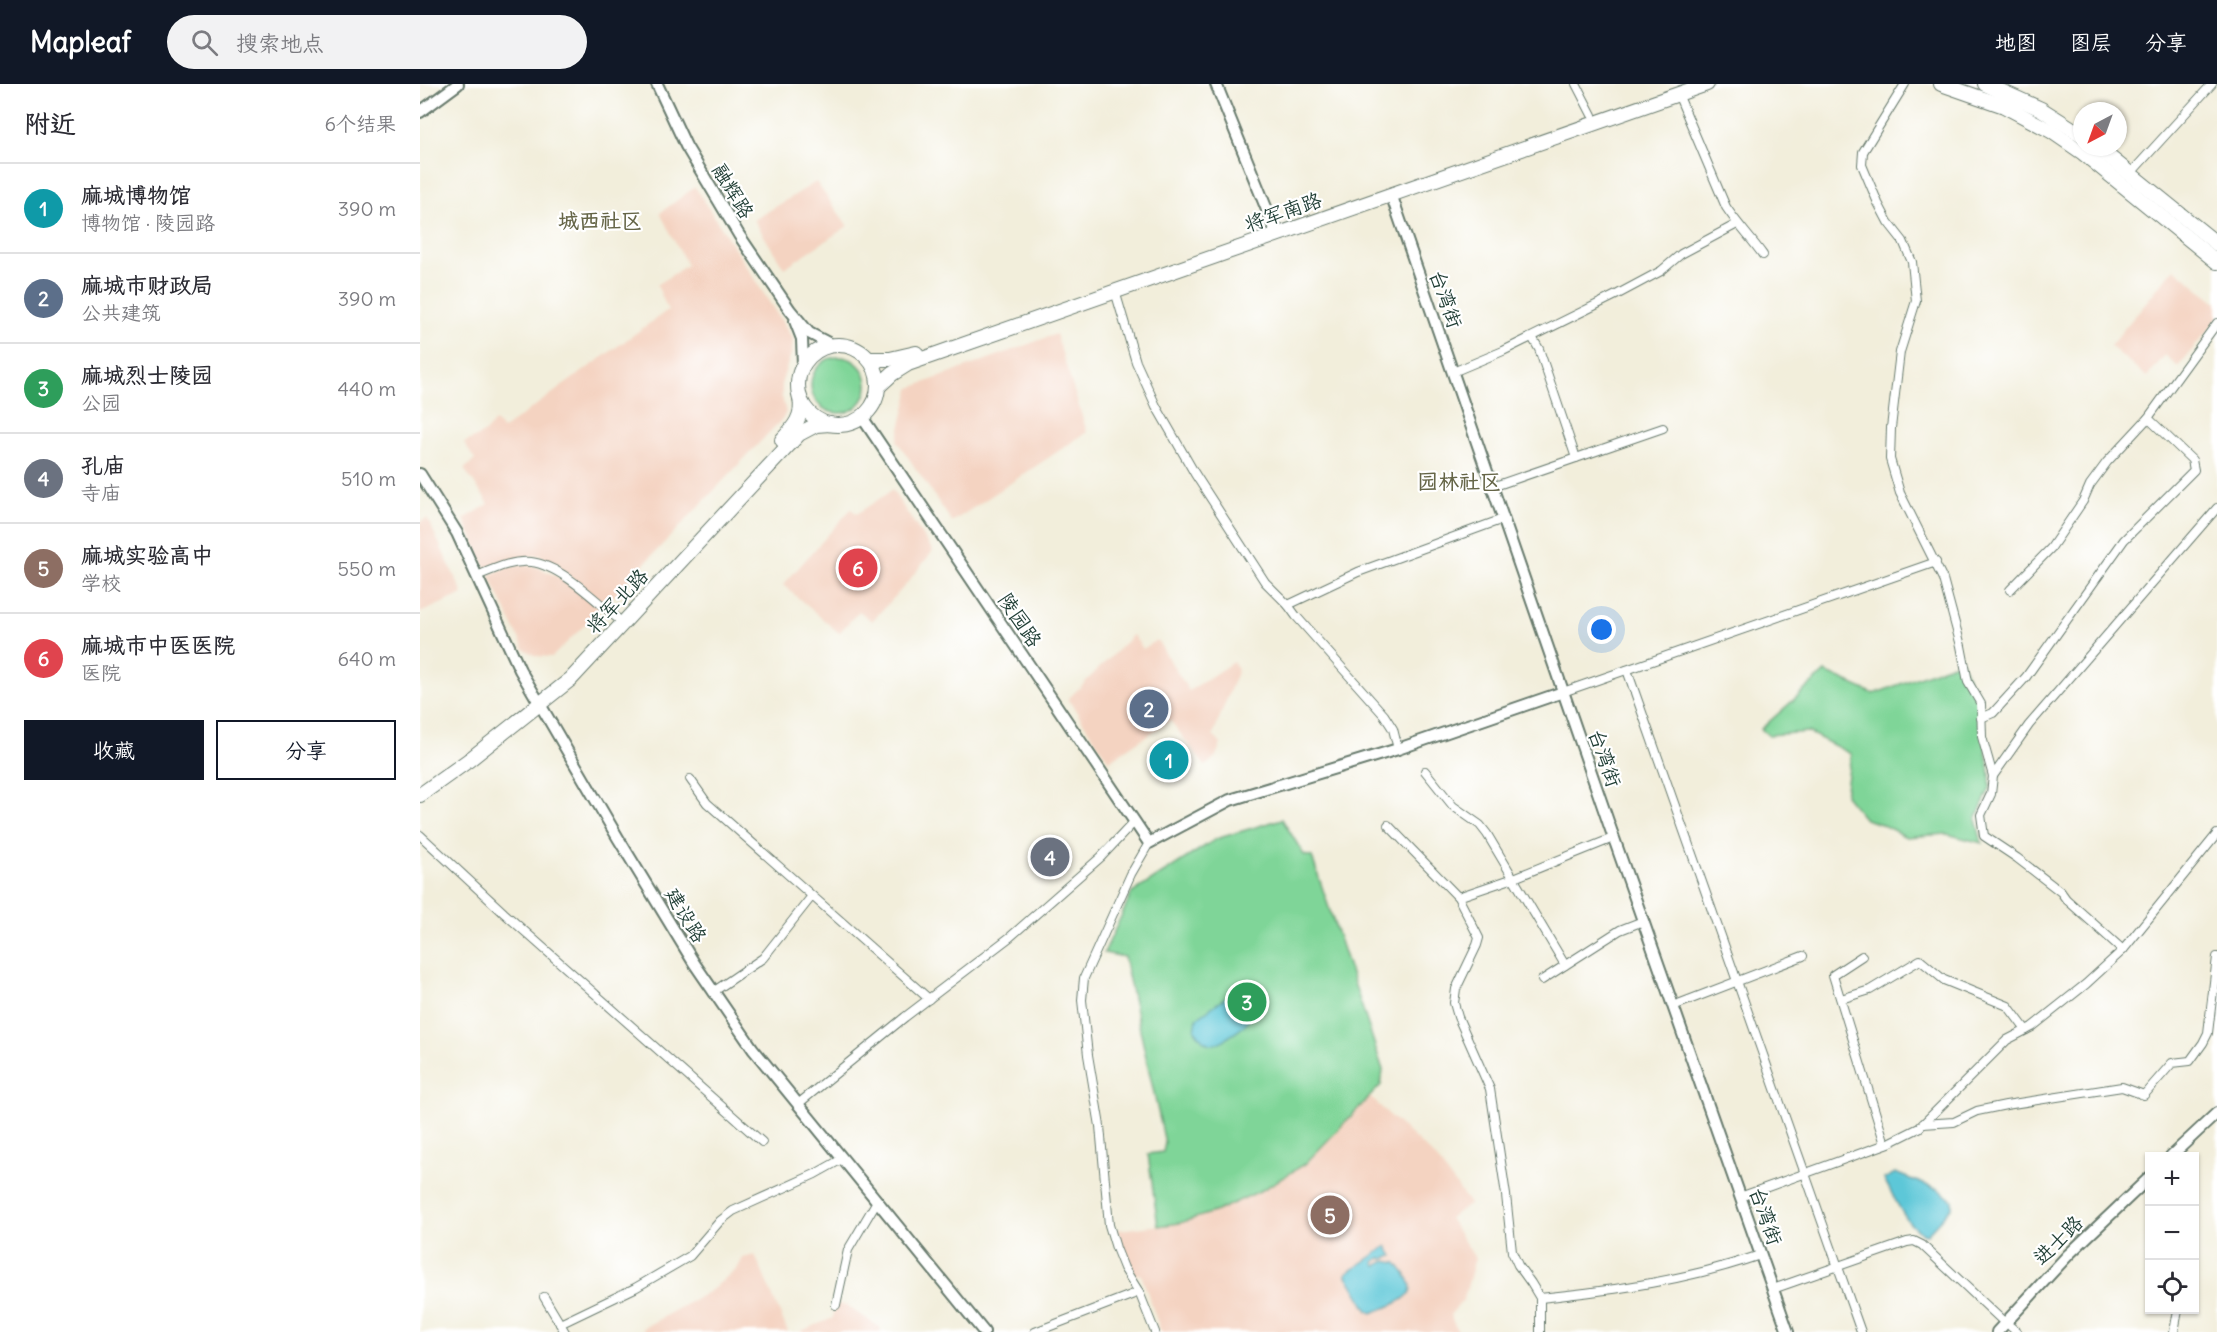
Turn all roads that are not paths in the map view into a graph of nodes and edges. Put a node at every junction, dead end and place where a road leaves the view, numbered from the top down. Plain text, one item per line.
1 (657, 84) edge
2 (1216, 84) edge
3 (1576, 84) edge
4 (1707, 84) edge
5 (1905, 84) edge
6 (1941, 84) edge
7 (1985, 84) edge
8 (2212, 84) edge
9 (454, 85) edge
10 (1679, 89) edge
11 (420, 112) edge
12 (1592, 115) junction
13 (2073, 129) edge
14 (2108, 156) edge
15 (2130, 174) junction
16 (1391, 194) junction
17 (1737, 224) junction
18 (1274, 227) junction
19 (2217, 244) edge
20 (1763, 255) dead end
21 (2217, 262) edge
22 (1115, 291) junction
23 (790, 310) junction
24 (2217, 323) edge
25 (1532, 337) junction
26 (832, 345) junction
27 (870, 359) junction
28 (803, 365) junction
29 (1453, 372) junction
30 (879, 386) junction
31 (800, 398) junction
32 (862, 417) junction
33 (2148, 418) junction
34 (830, 424) junction
35 (1663, 428) dead end
36 (1576, 458) junction
37 (420, 474) edge
38 (1492, 487) junction
39 (2217, 508) edge
40 (1503, 519) junction
41 (1936, 562) junction
42 (477, 576) junction
43 (2010, 590) dead end
44 (1288, 605) junction
45 (617, 618) junction
46 (1628, 669) junction
47 (1563, 692) junction
48 (538, 701) junction
49 (1981, 718) junction
50 (1398, 748) junction
51 (1425, 771) dead end
52 (1993, 776) junction
53 (690, 779) dead end
54 (420, 784) edge
55 (420, 795) edge
56 (1134, 822) junction
57 (1388, 825) dead end
58 (2217, 834) edge
59 (420, 835) edge
60 (1613, 838) junction
61 (1149, 843) junction
62 (1514, 878) junction
63 (812, 896) junction
64 (1458, 897) junction
65 (1643, 921) junction
66 (2123, 950) junction
67 (1803, 956) dead end
68 (1862, 956) dead end
69 (2217, 957) edge
70 (1565, 965) junction
71 (1542, 980) dead end
72 (1738, 981) junction
73 (713, 992) junction
74 (929, 999) junction
75 (1841, 999) junction
76 (1673, 1006) junction
77 (2026, 1030) junction
78 (798, 1104) junction
79 (2217, 1113) edge
80 (2217, 1123) edge
81 (1923, 1124) junction
82 (762, 1142) dead end
83 (1885, 1144) junction
84 (2175, 1152) edge
85 (2185, 1152) edge
86 (842, 1159) junction
87 (1805, 1173) junction
88 (2145, 1182) edge
89 (2145, 1191) edge
90 (1740, 1197) junction
91 (877, 1201) junction
92 (1761, 1255) junction
93 (1838, 1266) junction
94 (1773, 1289) junction
95 (1139, 1292) junction
96 (544, 1298) dead end
97 (1540, 1298) junction
98 (836, 1305) dead end
99 (2177, 1314) edge
100 (561, 1328) edge
101 (2010, 1328) edge
102 (984, 1332) edge
103 (1035, 1332) edge
104 (1155, 1332) edge
105 (1540, 1332) edge
106 (1788, 1332) edge
107 (1861, 1332) edge
108 (1996, 1332) edge
109 (2175, 1332) edge

1 - 23 street, 融辉路
2 - 18 street
3 - 12 street
4 - 10 highway, 将军南路
5 - 41 street
6 - 21 highway
7 - 13 highway
8 - 15 street
9 - 11 street
10 - 12 highway, 将军南路
10 - 16 highway, 将军南路
10 - 17 street
12 - 18 highway, 将军南路
14 - 15 highway
15 - 19 highway
16 - 22 highway, 将军南路
16 - 29 street, 台湾街
17 - 20 street
17 - 25 street
18 - 27 highway, 将军南路
22 - 30 highway, 将军南路
22 - 44 street
23 - 26 street
23 - 28 street
24 - 33 street
25 - 29 street
25 - 36 street
26 - 27 highway
26 - 28 highway
27 - 30 highway
28 - 31 highway
29 - 38 street, 台湾街
30 - 32 highway
31 - 34 highway
31 - 45 highway, 将军北路
32 - 34 highway
32 - 56 street, 陵园路
33 - 43 street
33 - 49 street
34 - 48 highway, 将军北路
35 - 36 street
36 - 38 street
37 - 42 street, 建设路
38 - 40 street, 台湾街
39 - 52 street
40 - 44 street
40 - 47 street, 台湾街
41 - 46 street
41 - 49 street
42 - 45 street
42 - 48 street, 建设路
44 - 50 street
45 - 48 highway, 将军北路
46 - 47 street
46 - 72 street
47 - 50 street
47 - 60 street, 台湾街
48 - 54 highway, 将军北路
48 - 55 highway, 将军北路
48 - 73 street, 建设路
49 - 52 street
50 - 61 street
51 - 62 street
52 - 66 street
53 - 63 street
56 - 61 street, 陵园路
56 - 74 street
57 - 64 street
58 - 66 street
59 - 82 street
60 - 62 street
60 - 65 street, 台湾街
61 - 95 street
62 - 64 street
62 - 70 street
63 - 73 street
63 - 74 street
64 - 97 street
65 - 70 street
65 - 76 street, 台湾街
66 - 77 street
67 - 72 street
68 - 75 street
69 - 81 street
70 - 71 street
72 - 76 street
72 - 87 street
73 - 78 street, 建设路
74 - 78 street
75 - 77 street
75 - 83 street
76 - 90 street, 台湾街
77 - 81 street
78 - 86 street, 建设路
79 - 84 street
80 - 85 street
81 - 83 street
83 - 87 street
86 - 91 street, 建设路
86 - 100 street
87 - 90 street
87 - 93 street
88 - 101 street, 进士路
89 - 101 street, 进士路
90 - 92 street, 台湾街
91 - 98 street
91 - 102 street, 建设路
92 - 94 street, 台湾街
92 - 97 street
93 - 94 street
93 - 101 street
93 - 107 street
94 - 106 street, 台湾街
95 - 103 street
95 - 104 street
96 - 100 street
97 - 105 street
99 - 109 street
101 - 108 street, 进士路

